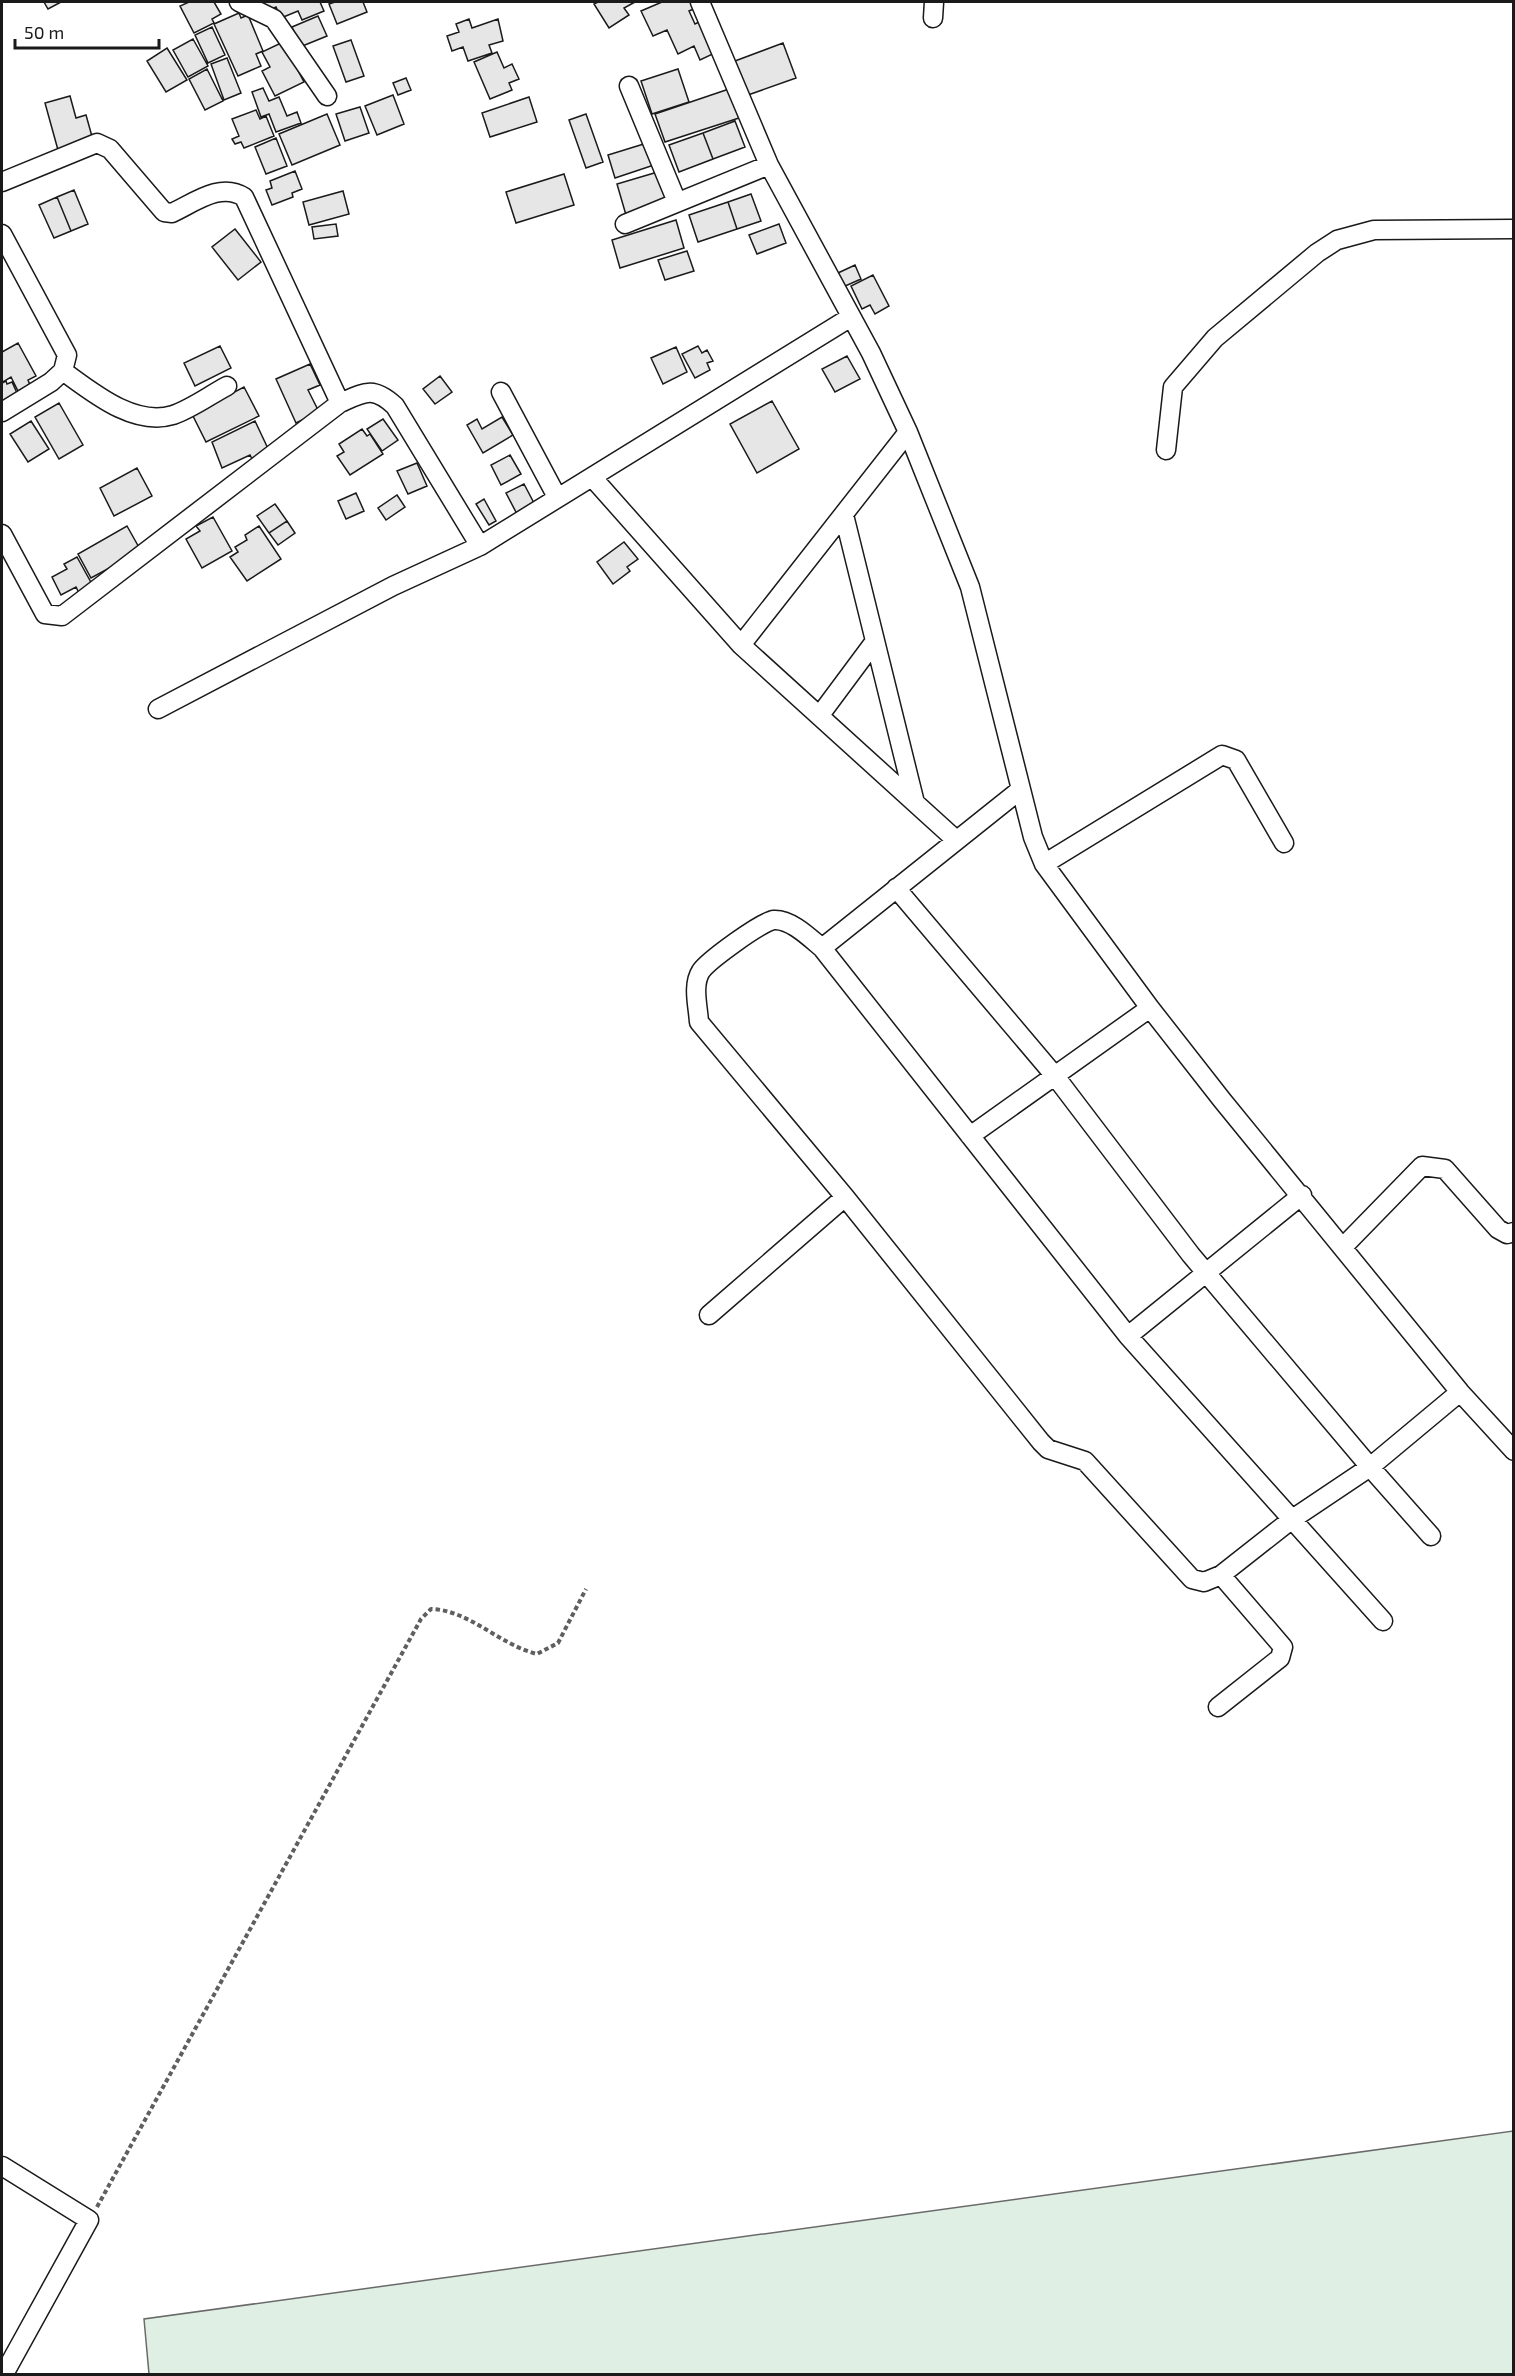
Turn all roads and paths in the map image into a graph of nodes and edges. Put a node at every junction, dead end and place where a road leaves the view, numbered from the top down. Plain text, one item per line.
1 (239, 2) edge
2 (700, 2) edge
3 (629, 86) dead end
4 (327, 96) dead end
5 (769, 165) junction
6 (2, 182) edge
7 (677, 202) junction
8 (625, 224) dead end
9 (1514, 229) edge
10 (2, 234) edge
11 (850, 317) junction
12 (63, 371) junction
13 (227, 386) dead end
14 (501, 392) dead end
15 (340, 403) junction
16 (2, 412) edge
17 (908, 432) junction
18 (1166, 450) dead end
19 (592, 477) junction
20 (557, 497) junction
21 (844, 515) junction
22 (2, 534) edge
23 (480, 546) junction
24 (875, 641) junction
25 (741, 645) junction
26 (158, 709) dead end
27 (820, 715) junction
28 (1020, 790) junction
29 (915, 802) junction
30 (956, 840) junction
31 (1284, 843) dead end
32 (1044, 864) junction
33 (896, 888) junction
34 (822, 948) junction
35 (1150, 1008) junction
36 (1055, 1076) junction
37 (970, 1136) junction
38 (1302, 1195) junction
39 (845, 1197) junction
40 (1514, 1232) edge
41 (1343, 1247) junction
42 (1206, 1272) junction
43 (709, 1315) dead end
44 (1128, 1336) junction
45 (1460, 1392) junction
46 (1514, 1451) edge
47 (1370, 1467) junction
48 (1291, 1520) junction
49 (1431, 1536) dead end
50 (1221, 1575) junction
51 (586, 1589) dead end
52 (1383, 1622) dead end
53 (1218, 1707) dead end
54 (2, 2166) edge
55 (89, 2220) junction
56 (4, 2374) edge

1 - 4 street
2 - 5 street
3 - 7 street
5 - 7 street
5 - 11 street
6 - 15 street
7 - 8 street
9 - 18 street
10 - 12 street
11 - 17 street
11 - 19 street
12 - 13 street
12 - 16 street
14 - 20 street
15 - 22 street
15 - 23 street
17 - 21 street
17 - 28 street
19 - 20 street
19 - 25 street
20 - 23 street
21 - 24 street
21 - 25 street
23 - 26 street
24 - 27 street
24 - 29 street
25 - 27 street
27 - 29 street
28 - 30 street
28 - 32 street
29 - 30 street
30 - 33 street
31 - 32 street
32 - 35 street
33 - 34 street
33 - 36 street
34 - 37 street
34 - 39 street
35 - 36 street
35 - 38 street
36 - 37 street
36 - 42 street
37 - 44 street
38 - 41 street
38 - 42 street
39 - 43 street
39 - 50 street
40 - 41 street
41 - 45 street
42 - 44 street
42 - 47 street
44 - 48 street
45 - 46 street
45 - 47 street
47 - 48 street
47 - 49 street
48 - 50 street
48 - 52 street
50 - 53 street
51 - 55 path
54 - 55 street
55 - 56 street

